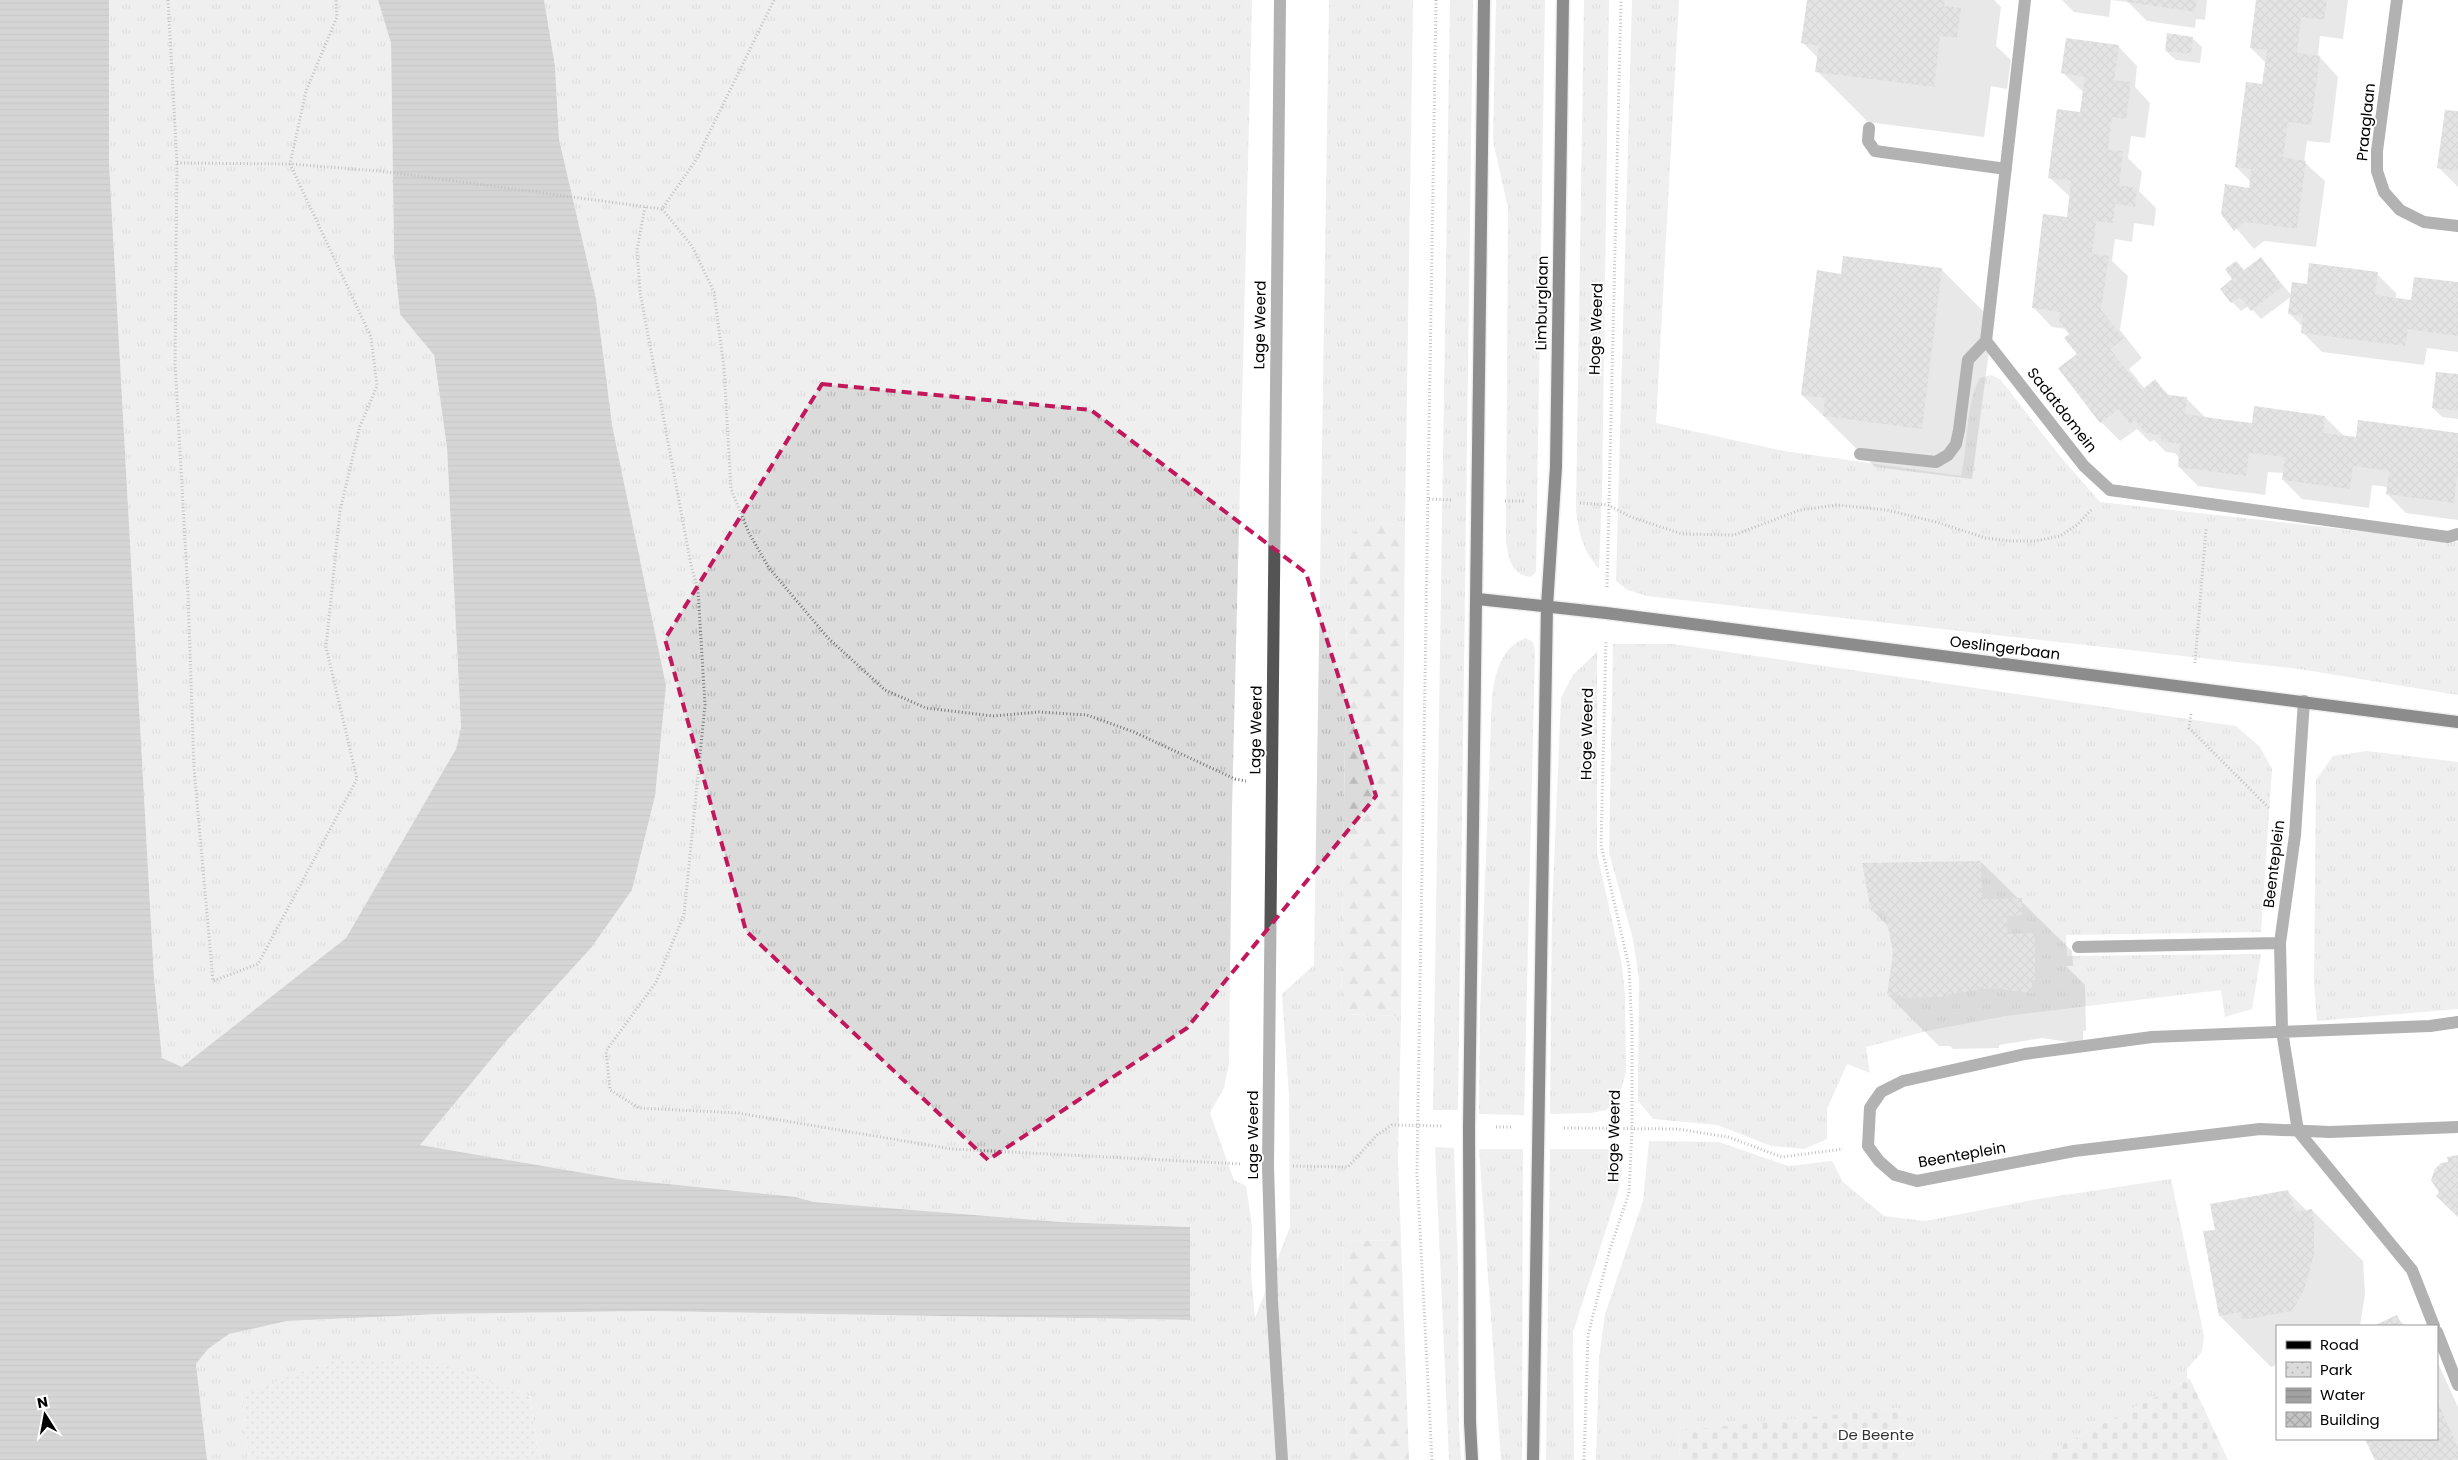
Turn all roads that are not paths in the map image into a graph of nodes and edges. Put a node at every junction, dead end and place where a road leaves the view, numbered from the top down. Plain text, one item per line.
1 (1280, 0) edge
2 (1484, 0) edge
3 (1563, 0) edge
4 (2025, 0) edge
5 (2397, 0) edge
6 (1869, 128) dead end
7 (2006, 169) junction
8 (2458, 226) edge
9 (1986, 340) junction
10 (1860, 454) dead end
11 (2458, 534) edge
12 (1478, 599) junction
13 (1547, 606) junction
14 (2304, 701) junction
15 (2458, 722) edge
16 (2280, 943) junction
17 (2078, 948) dead end
18 (2458, 1022) edge
19 (2282, 1032) junction
20 (2458, 1127) edge
21 (2298, 1131) junction
22 (2434, 1325) edge
23 (2438, 1335) edge
24 (2458, 1385) edge
25 (1282, 1460) edge
26 (1472, 1460) edge
27 (1533, 1460) edge

1 - 25 street, Lage Weerd
2 - 12 main road
3 - 13 main road, Limburglaan
4 - 7 street
5 - 8 street, Praaglaan
6 - 7 street
7 - 9 street
9 - 10 street
9 - 11 street, Sadatdomein
12 - 13 main road, Oeslingerbaan
12 - 26 main road
13 - 14 main road, Oeslingerbaan
13 - 27 main road
14 - 15 main road, Oeslingerbaan
14 - 16 street, Beenteplein
16 - 17 street
16 - 19 street, Beenteplein
18 - 19 street
19 - 21 street, Beenteplein
19 - 21 street, Beenteplein
20 - 21 street, Beenteplein
21 - 22 street
23 - 24 street

